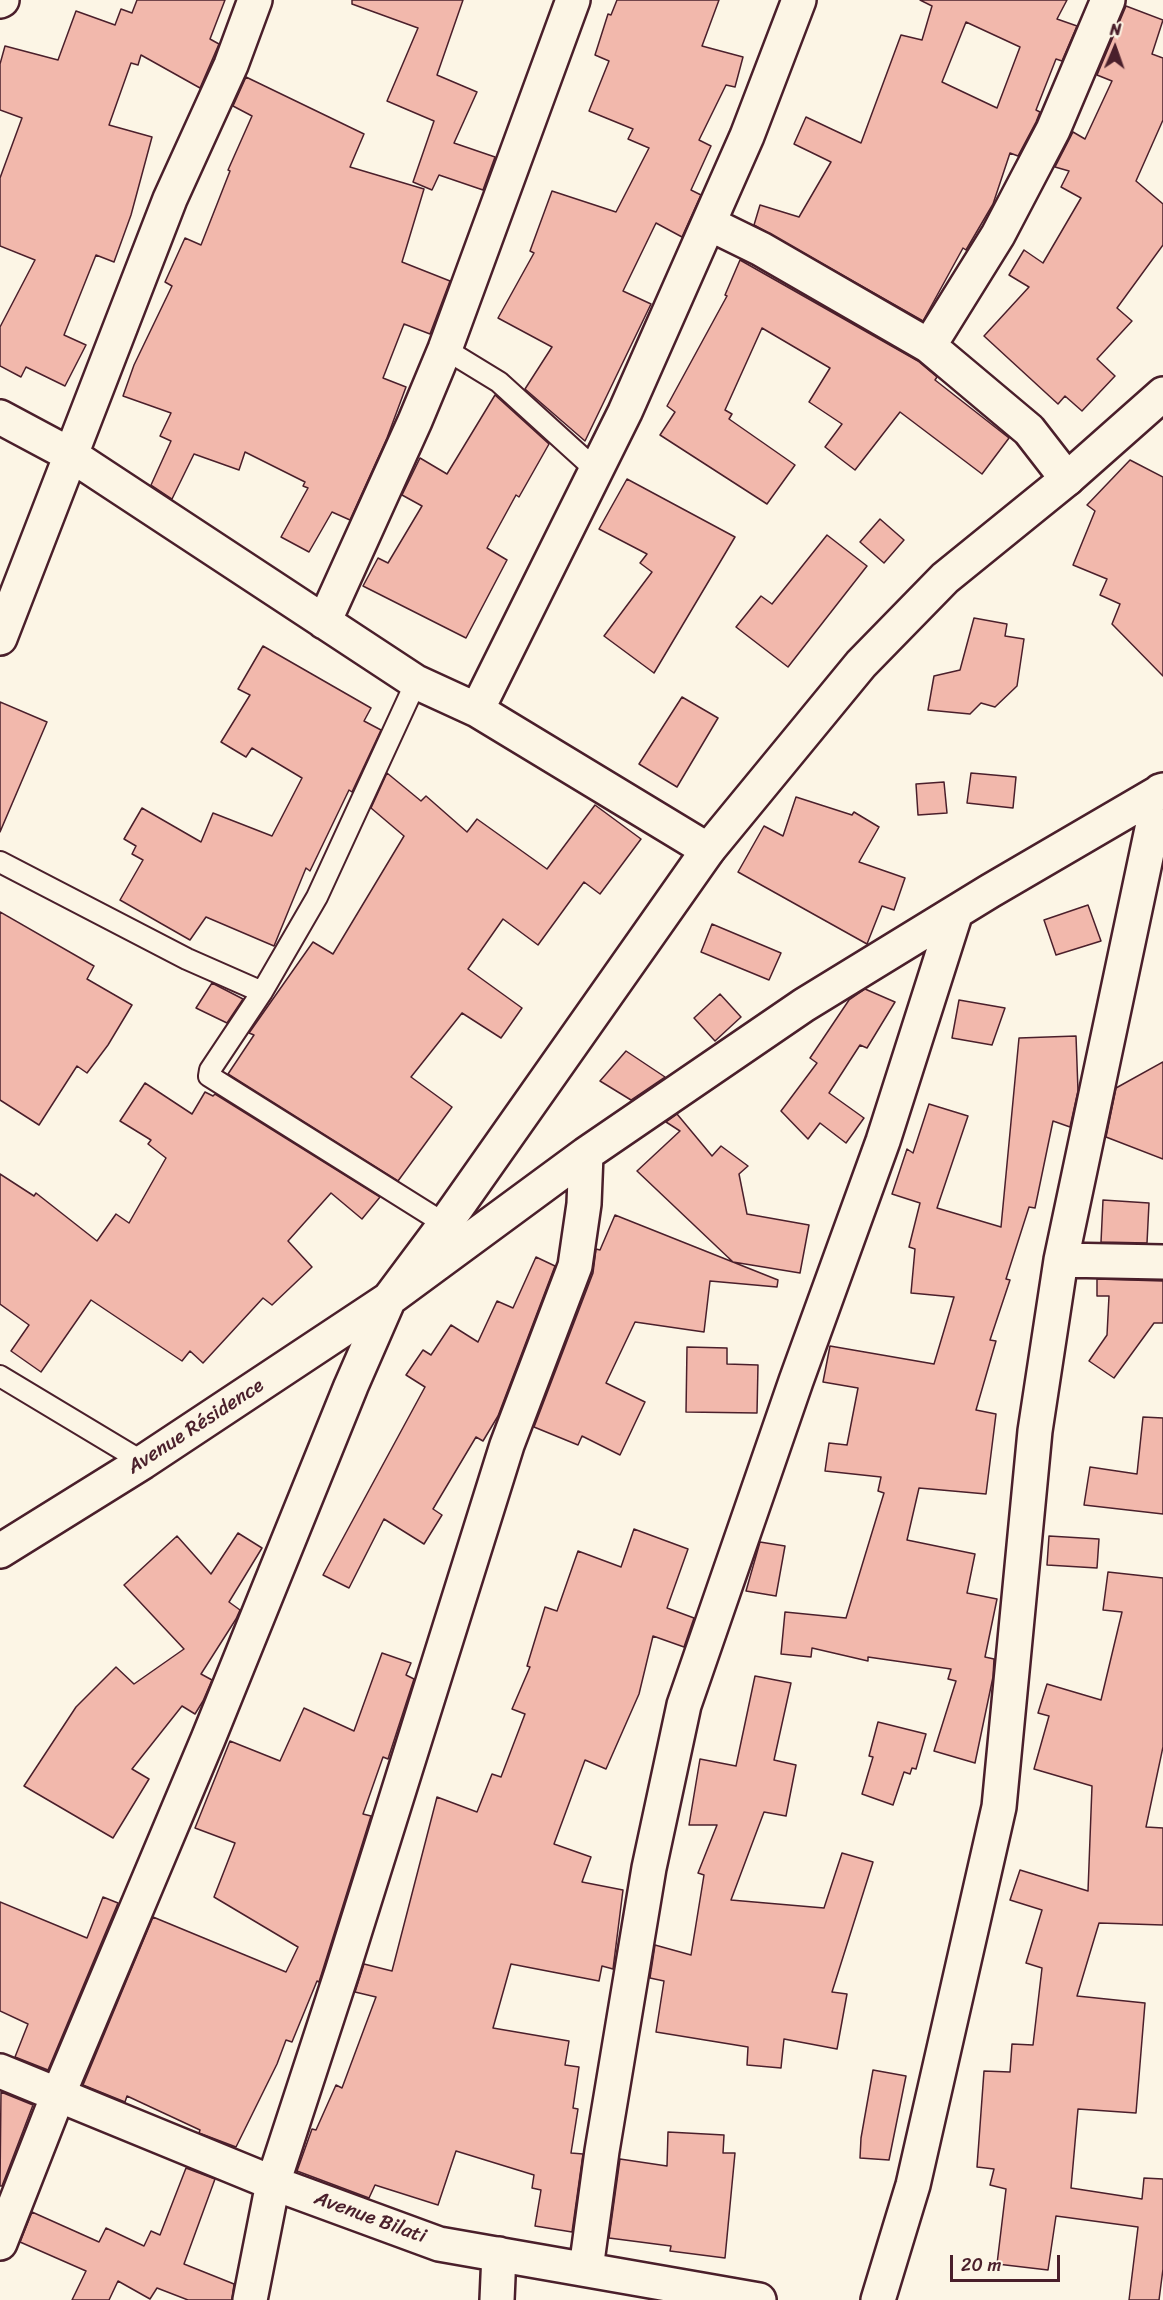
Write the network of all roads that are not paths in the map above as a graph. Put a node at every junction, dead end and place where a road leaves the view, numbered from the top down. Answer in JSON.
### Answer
{"nodes":[{"id":1,"x":255,"y":0,"type":"edge"},
{"id":2,"x":573,"y":0,"type":"edge"},
{"id":3,"x":799,"y":0,"type":"edge"},
{"id":4,"x":1108,"y":0,"type":"edge"},
{"id":5,"x":710,"y":224,"type":"junction"},
{"id":6,"x":929,"y":346,"type":"junction"},
{"id":7,"x":445,"y":349,"type":"junction"},
{"id":8,"x":1163,"y":394,"type":"edge"},
{"id":9,"x":0,"y":417,"type":"edge"},
{"id":10,"x":71,"y":455,"type":"junction"},
{"id":11,"x":597,"y":471,"type":"junction"},
{"id":12,"x":1067,"y":479,"type":"junction"},
{"id":13,"x":324,"y":622,"type":"junction"},
{"id":14,"x":0,"y":638,"type":"edge"},
{"id":15,"x":416,"y":682,"type":"junction"},
{"id":16,"x":477,"y":710,"type":"junction"},
{"id":17,"x":1162,"y":791,"type":"edge"},
{"id":18,"x":708,"y":850,"type":"junction"},
{"id":19,"x":0,"y":862,"type":"edge"},
{"id":20,"x":956,"y":912,"type":"junction"},
{"id":21,"x":262,"y":992,"type":"junction"},
{"id":22,"x":586,"y":1155,"type":"junction"},
{"id":23,"x":445,"y":1224,"type":"junction"},
{"id":24,"x":1061,"y":1260,"type":"junction"},
{"id":25,"x":1163,"y":1262,"type":"edge"},
{"id":26,"x":389,"y":1299,"type":"junction"},
{"id":27,"x":0,"y":1376,"type":"edge"},
{"id":28,"x":143,"y":1462,"type":"junction"},
{"id":29,"x":0,"y":1551,"type":"edge"},
{"id":30,"x":0,"y":2071,"type":"edge"},
{"id":31,"x":58,"y":2095,"type":"junction"},
{"id":32,"x":273,"y":2183,"type":"junction"},
{"id":33,"x":0,"y":2243,"type":"edge"},
{"id":34,"x":499,"y":2254,"type":"junction"},
{"id":35,"x":586,"y":2269,"type":"junction"},
{"id":36,"x":250,"y":2300,"type":"edge"},
{"id":37,"x":496,"y":2300,"type":"edge"},
{"id":38,"x":759,"y":2300,"type":"edge"},
{"id":39,"x":878,"y":2300,"type":"edge"}],
"edges":[{"from":1,"to":10,"type":"street"},
{"from":2,"to":7,"type":"street"},
{"from":3,"to":5,"type":"street"},
{"from":4,"to":6,"type":"street"},
{"from":5,"to":6,"type":"street"},
{"from":5,"to":11,"type":"street"},
{"from":6,"to":12,"type":"street"},
{"from":7,"to":11,"type":"lane"},
{"from":7,"to":13,"type":"street"},
{"from":8,"to":12,"type":"street"},
{"from":9,"to":10,"type":"street"},
{"from":10,"to":13,"type":"street"},
{"from":10,"to":14,"type":"street"},
{"from":11,"to":16,"type":"street"},
{"from":12,"to":18,"type":"street"},
{"from":13,"to":15,"type":"street"},
{"from":15,"to":16,"type":"street"},
{"from":15,"to":21,"type":"lane"},
{"from":16,"to":18,"type":"street"},
{"from":17,"to":20,"type":"street","name":"Avenue Résidence"},
{"from":17,"to":24,"type":"street"},
{"from":18,"to":23,"type":"street"},
{"from":19,"to":21,"type":"lane"},
{"from":20,"to":22,"type":"street","name":"Avenue Résidence"},
{"from":20,"to":35,"type":"street"},
{"from":21,"to":23,"type":"lane"},
{"from":22,"to":26,"type":"street","name":"Avenue Résidence"},
{"from":22,"to":32,"type":"street"},
{"from":23,"to":26,"type":"street"},
{"from":24,"to":25,"type":"street"},
{"from":24,"to":39,"type":"street"},
{"from":26,"to":28,"type":"street","name":"Avenue Résidence"},
{"from":26,"to":31,"type":"street"},
{"from":27,"to":28,"type":"lane"},
{"from":28,"to":29,"type":"street","name":"Avenue Résidence"},
{"from":30,"to":31,"type":"street","name":"Avenue Bilati"},
{"from":31,"to":32,"type":"street","name":"Avenue Bilati"},
{"from":31,"to":33,"type":"street"},
{"from":32,"to":34,"type":"street","name":"Avenue Bilati"},
{"from":32,"to":36,"type":"street"},
{"from":34,"to":35,"type":"street","name":"Avenue Bilati"},
{"from":34,"to":37,"type":"street"},
{"from":35,"to":38,"type":"street","name":"Avenue Bilati"}]}
